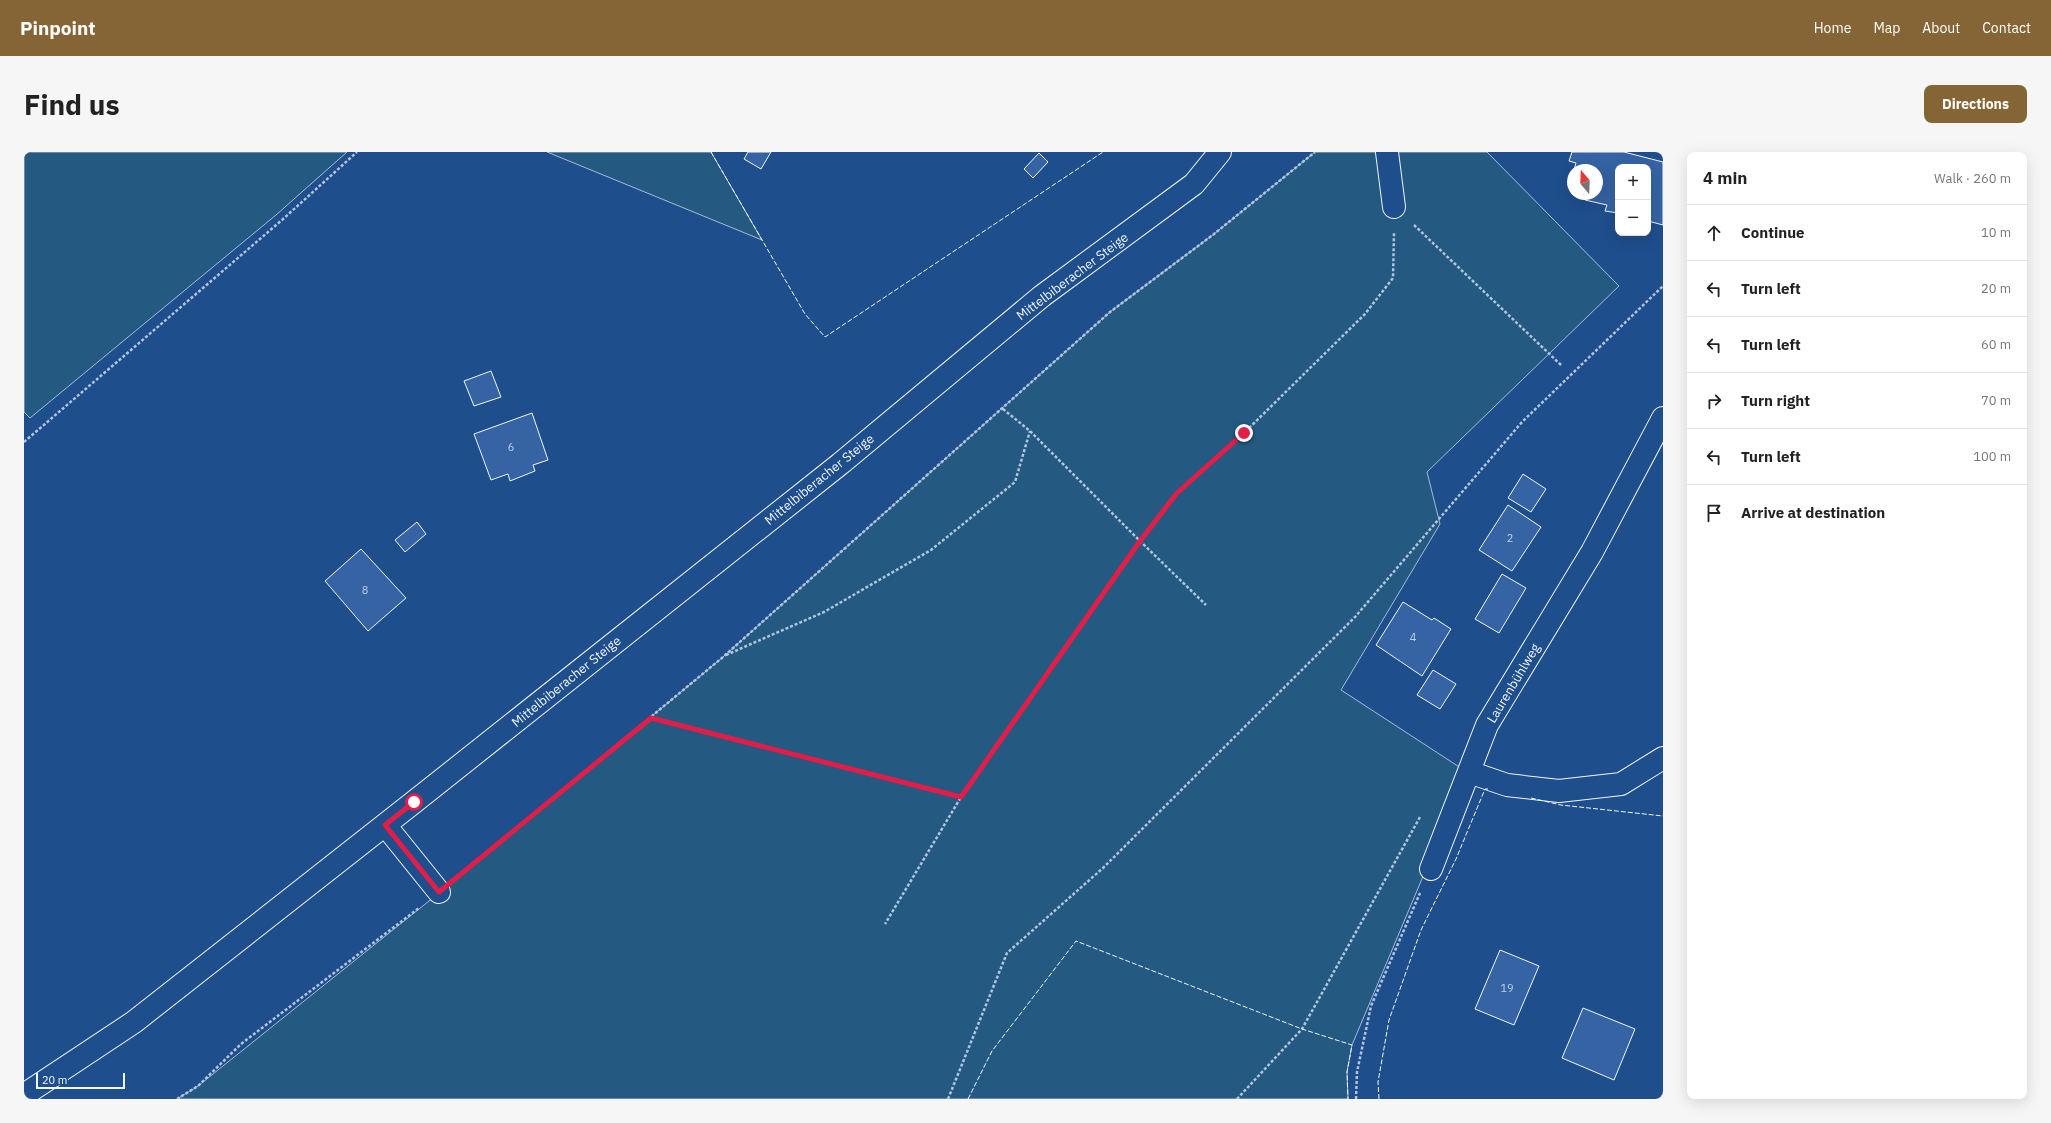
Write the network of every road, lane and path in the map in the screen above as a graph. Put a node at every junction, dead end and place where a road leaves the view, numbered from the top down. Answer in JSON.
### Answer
{"nodes":[{"id":1,"x":357,"y":152,"type":"edge"},
{"id":2,"x":1220,"y":152,"type":"edge"},
{"id":3,"x":1315,"y":152,"type":"edge"},
{"id":4,"x":1387,"y":152,"type":"edge"},
{"id":5,"x":1394,"y":207,"type":"junction"},
{"id":6,"x":1663,"y":286,"type":"edge"},
{"id":7,"x":1561,"y":364,"type":"dead end"},
{"id":8,"x":1003,"y":409,"type":"junction"},
{"id":9,"x":1663,"y":418,"type":"edge"},
{"id":10,"x":1030,"y":431,"type":"junction"},
{"id":11,"x":24,"y":442,"type":"edge"},
{"id":12,"x":1140,"y":541,"type":"junction"},
{"id":13,"x":1206,"y":605,"type":"dead end"},
{"id":14,"x":723,"y":657,"type":"junction"},
{"id":15,"x":651,"y":718,"type":"junction"},
{"id":16,"x":1663,"y":758,"type":"edge"},
{"id":17,"x":1469,"y":772,"type":"junction"},
{"id":18,"x":961,"y":797,"type":"junction"},
{"id":19,"x":1421,"y":816,"type":"dead end"},
{"id":20,"x":385,"y":825,"type":"junction"},
{"id":21,"x":1431,"y":869,"type":"joint"},
{"id":22,"x":439,"y":892,"type":"junction"},
{"id":23,"x":885,"y":924,"type":"dead end"},
{"id":24,"x":24,"y":1095,"type":"edge"},
{"id":25,"x":177,"y":1099,"type":"edge"},
{"id":26,"x":948,"y":1099,"type":"edge"},
{"id":27,"x":1237,"y":1099,"type":"edge"},
{"id":28,"x":1356,"y":1099,"type":"edge"}],
"edges":[{"from":1,"to":11,"type":"path"},
{"from":2,"to":20,"type":"street","name":"Mittelbiberacher Steige"},
{"from":3,"to":8,"type":"path"},
{"from":4,"to":5,"type":"street"},
{"from":5,"to":7,"type":"path"},
{"from":5,"to":12,"type":"path"},
{"from":6,"to":26,"type":"path"},
{"from":8,"to":10,"type":"path"},
{"from":8,"to":14,"type":"path"},
{"from":9,"to":17,"type":"street","name":"Laurenbühlweg"},
{"from":10,"to":12,"type":"path"},
{"from":10,"to":14,"type":"path"},
{"from":12,"to":13,"type":"path"},
{"from":12,"to":18,"type":"path"},
{"from":14,"to":15,"type":"path"},
{"from":15,"to":18,"type":"path"},
{"from":15,"to":22,"type":"path"},
{"from":16,"to":17,"type":"street"},
{"from":17,"to":21,"type":"street","name":"Laurenbühlweg"},
{"from":18,"to":23,"type":"path"},
{"from":19,"to":27,"type":"path"},
{"from":20,"to":22,"type":"street"},
{"from":20,"to":24,"type":"street","name":"Mittelbiberacher Steige"},
{"from":21,"to":28,"type":"path"},
{"from":22,"to":25,"type":"path"}]}
